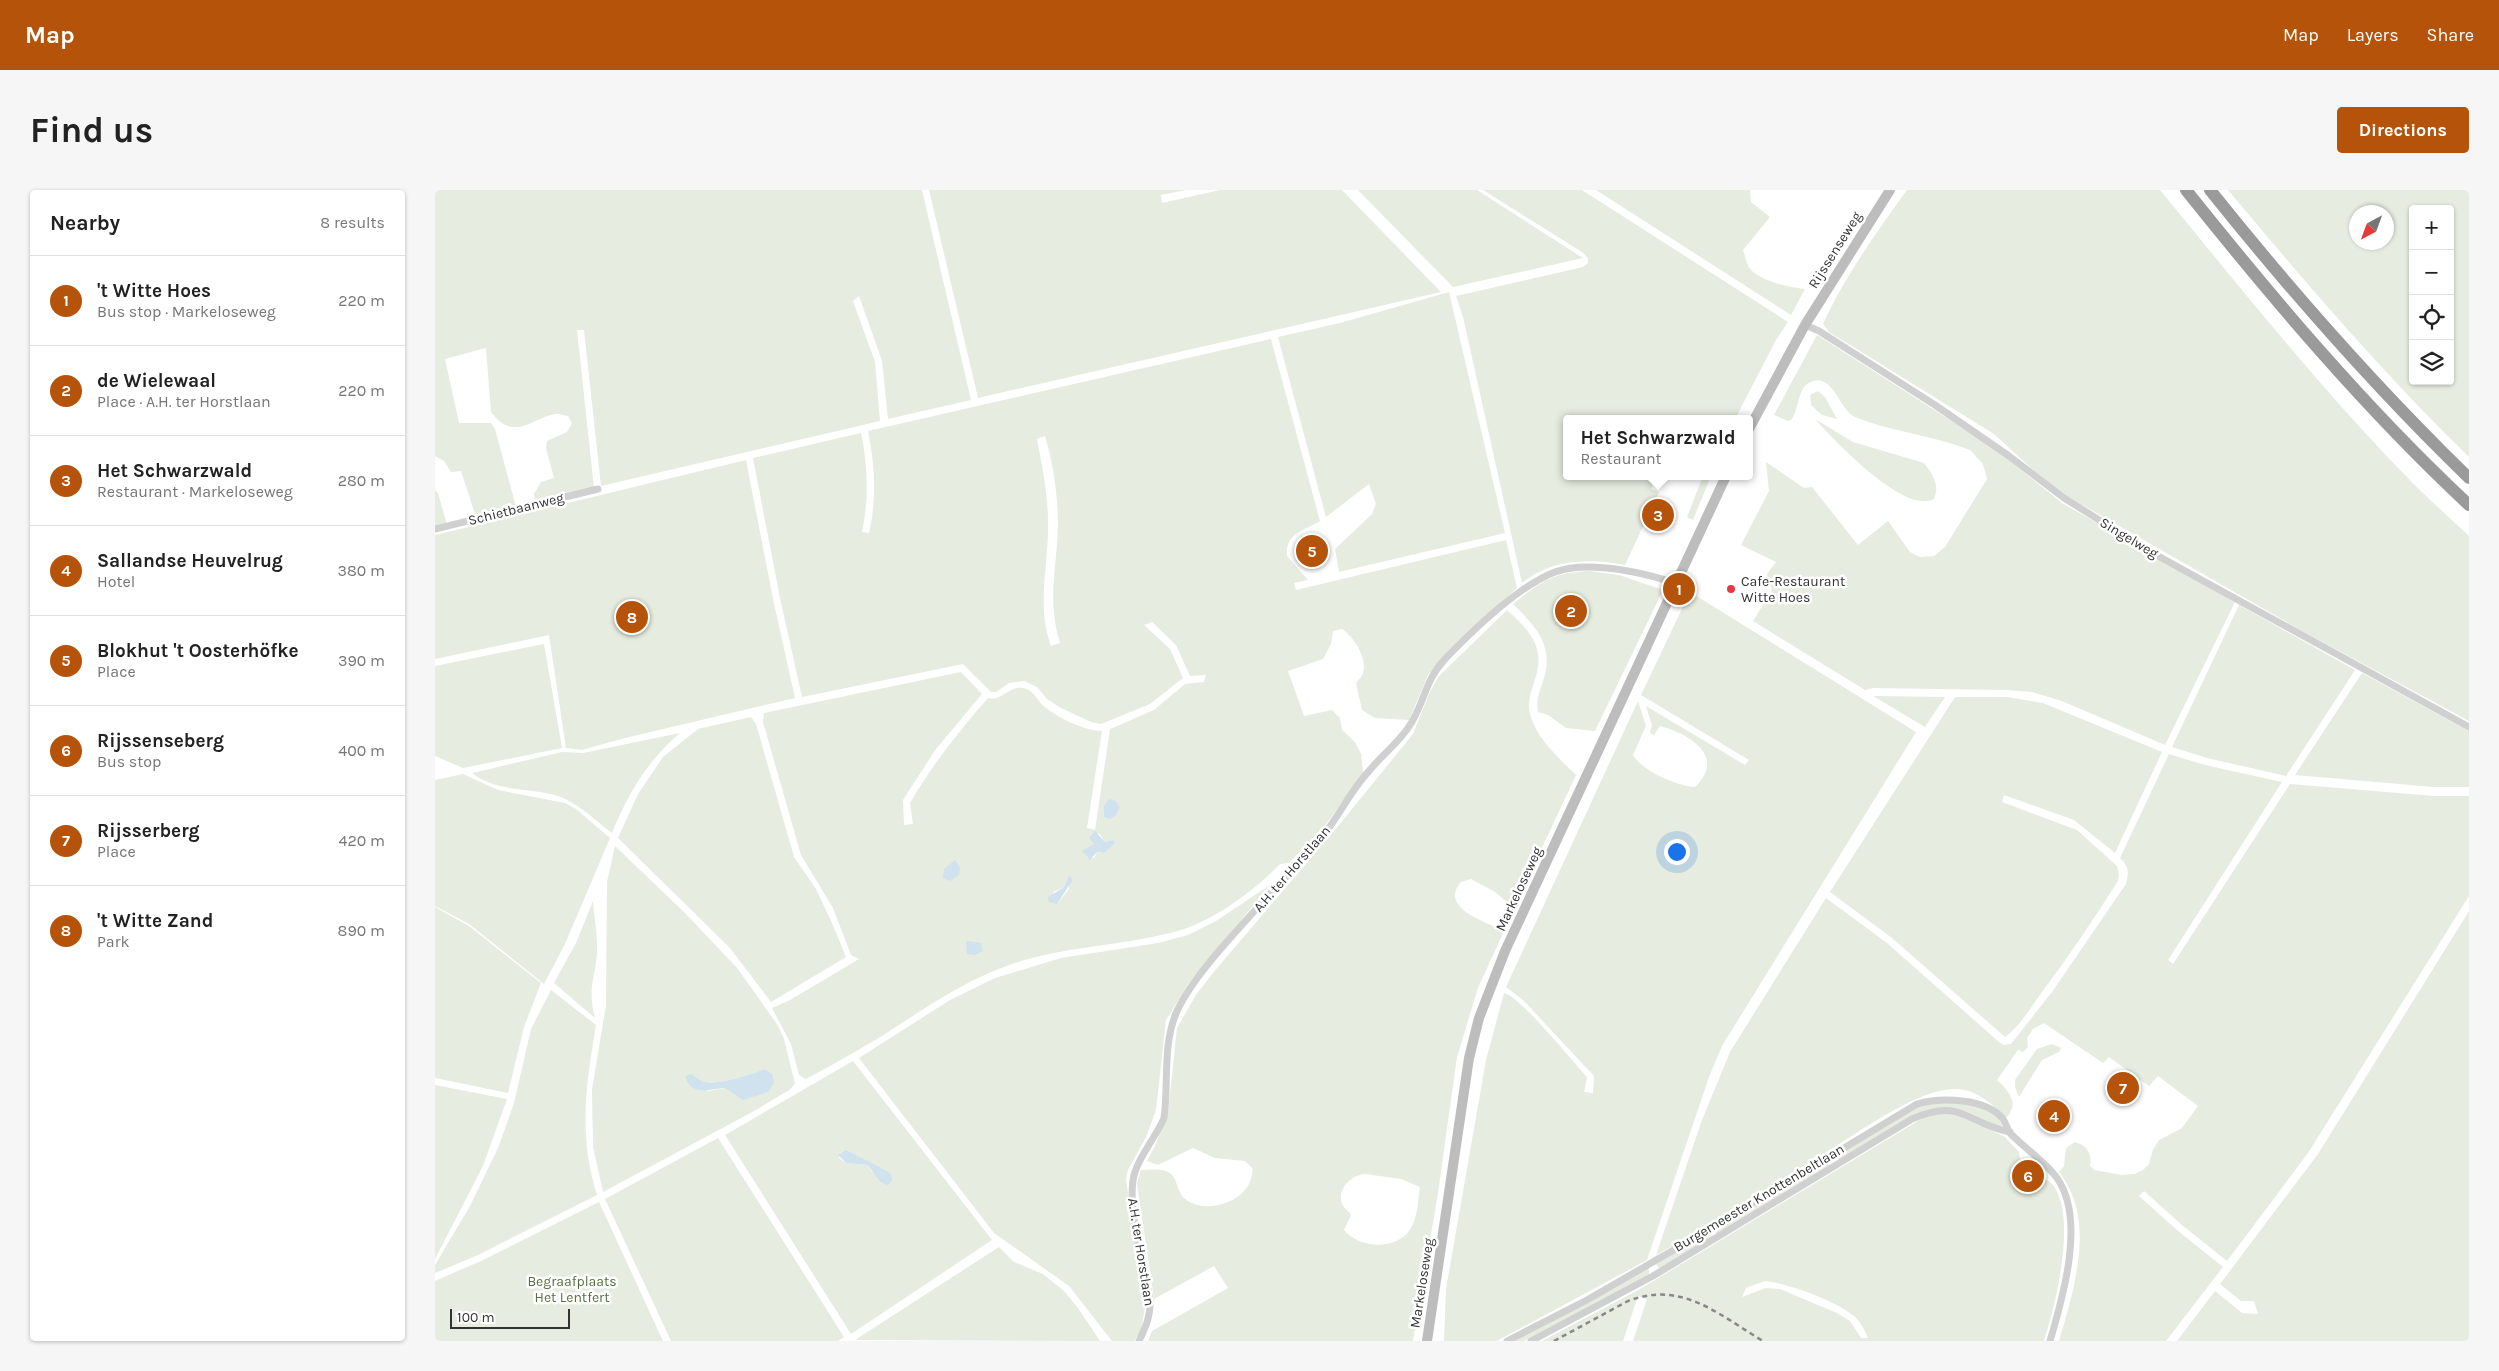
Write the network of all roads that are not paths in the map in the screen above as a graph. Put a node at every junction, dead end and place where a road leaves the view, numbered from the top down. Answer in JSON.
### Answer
{"nodes":[{"id":1,"x":1890,"y":190,"type":"edge"},
{"id":2,"x":2186,"y":190,"type":"edge"},
{"id":3,"x":2210,"y":190,"type":"edge"},
{"id":4,"x":1805,"y":325,"type":"junction"},
{"id":5,"x":1753,"y":421,"type":"edge"},
{"id":6,"x":2469,"y":478,"type":"edge"},
{"id":7,"x":1724,"y":480,"type":"edge"},
{"id":8,"x":597,"y":489,"type":"dead end"},
{"id":9,"x":2469,"y":505,"type":"edge"},
{"id":10,"x":435,"y":529,"type":"edge"},
{"id":11,"x":1681,"y":585,"type":"junction"},
{"id":12,"x":2469,"y":727,"type":"edge"},
{"id":13,"x":2010,"y":1132,"type":"junction"},
{"id":14,"x":1831,"y":1155,"type":"junction"},
{"id":15,"x":1837,"y":1165,"type":"junction"},
{"id":16,"x":1139,"y":1341,"type":"edge"},
{"id":17,"x":1427,"y":1341,"type":"edge"},
{"id":18,"x":1507,"y":1341,"type":"edge"},
{"id":19,"x":1531,"y":1341,"type":"edge"},
{"id":20,"x":2050,"y":1341,"type":"edge"}],
"edges":[{"from":1,"to":4,"type":"main road","name":"Rijssenseweg"},
{"from":2,"to":9,"type":"highway"},
{"from":3,"to":6,"type":"highway"},
{"from":4,"to":5,"type":"main road"},
{"from":4,"to":12,"type":"street","name":"Singelweg"},
{"from":7,"to":11,"type":"main road","name":"Markeloseweg"},
{"from":8,"to":10,"type":"street","name":"Schietbaanweg"},
{"from":11,"to":16,"type":"street","name":"A.H. ter Horstlaan"},
{"from":11,"to":17,"type":"main road","name":"Markeloseweg"},
{"from":13,"to":14,"type":"street","name":"Burgemeester Knottenbeltlaan"},
{"from":13,"to":15,"type":"street","name":"Burgemeester Knottenbeltlaan"},
{"from":13,"to":20,"type":"street","name":"Burgemeester Knottenbeltlaan"},
{"from":14,"to":15,"type":"street"},
{"from":14,"to":18,"type":"street","name":"Burgemeester Knottenbeltlaan"},
{"from":15,"to":19,"type":"street","name":"Burgemeester Knottenbeltlaan"}]}
